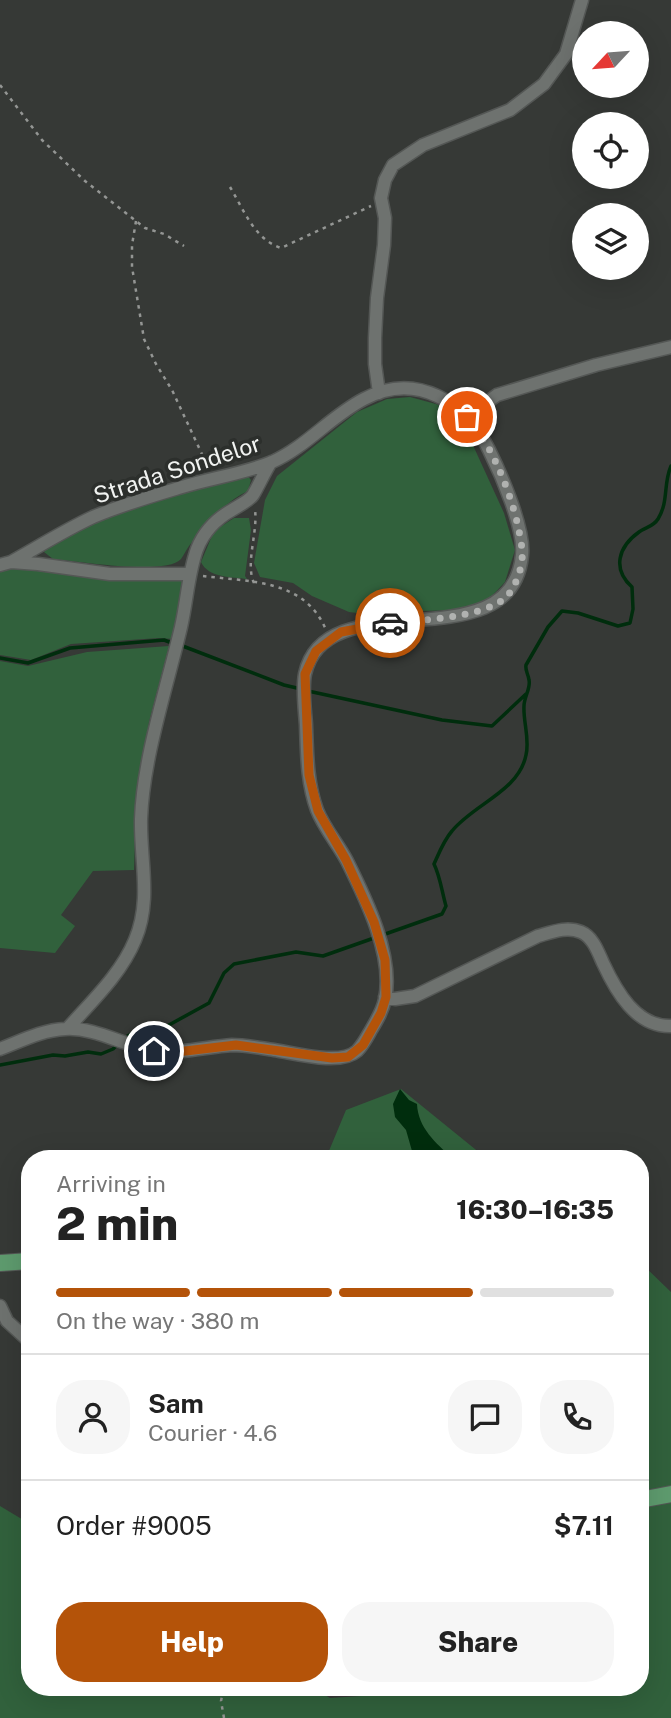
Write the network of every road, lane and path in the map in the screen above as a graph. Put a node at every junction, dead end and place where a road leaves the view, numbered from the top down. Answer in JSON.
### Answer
{"nodes":[{"id":1,"x":582,"y":0,"type":"edge"},
{"id":2,"x":0,"y":85,"type":"edge"},
{"id":3,"x":230,"y":187,"type":"dead end"},
{"id":4,"x":382,"y":205,"type":"junction"},
{"id":5,"x":136,"y":221,"type":"junction"},
{"id":6,"x":184,"y":246,"type":"dead end"},
{"id":7,"x":671,"y":347,"type":"edge"},
{"id":8,"x":379,"y":393,"type":"junction"},
{"id":9,"x":467,"y":417,"type":"junction"},
{"id":10,"x":271,"y":462,"type":"junction"},
{"id":11,"x":214,"y":479,"type":"junction"},
{"id":12,"x":253,"y":496,"type":"junction"},
{"id":13,"x":5,"y":564,"type":"edge"},
{"id":14,"x":190,"y":574,"type":"junction"},
{"id":15,"x":254,"y":583,"type":"junction"},
{"id":16,"x":330,"y":640,"type":"junction"},
{"id":17,"x":386,"y":997,"type":"junction"},
{"id":18,"x":671,"y":1026,"type":"edge"},
{"id":19,"x":68,"y":1028,"type":"junction"},
{"id":20,"x":0,"y":1049,"type":"edge"},
{"id":21,"x":21,"y":1262,"type":"edge"},
{"id":22,"x":0,"y":1263,"type":"edge"},
{"id":23,"x":0,"y":1306,"type":"edge"},
{"id":24,"x":21,"y":1334,"type":"edge"},
{"id":25,"x":671,"y":1494,"type":"edge"},
{"id":26,"x":649,"y":1498,"type":"edge"},
{"id":27,"x":223,"y":1696,"type":"edge"},
{"id":28,"x":223,"y":1718,"type":"edge"}],
"edges":[{"from":1,"to":4,"type":"street"},
{"from":2,"to":5,"type":"path"},
{"from":3,"to":4,"type":"path"},
{"from":4,"to":8,"type":"street"},
{"from":5,"to":6,"type":"path"},
{"from":5,"to":11,"type":"path"},
{"from":7,"to":9,"type":"street"},
{"from":8,"to":9,"type":"street","name":"Strada Sondelor"},
{"from":8,"to":10,"type":"street","name":"Strada Sondelor"},
{"from":9,"to":16,"type":"street","name":"Strada Sondelor"},
{"from":10,"to":11,"type":"street","name":"Strada Sondelor"},
{"from":10,"to":12,"type":"street"},
{"from":11,"to":13,"type":"street","name":"Strada Sondelor"},
{"from":12,"to":14,"type":"street"},
{"from":12,"to":15,"type":"path"},
{"from":13,"to":14,"type":"street"},
{"from":14,"to":15,"type":"path"},
{"from":14,"to":19,"type":"street"},
{"from":15,"to":16,"type":"path"},
{"from":16,"to":17,"type":"street"},
{"from":17,"to":18,"type":"street"},
{"from":17,"to":19,"type":"street"},
{"from":19,"to":20,"type":"street"},
{"from":21,"to":22,"type":"main road"},
{"from":23,"to":24,"type":"street"},
{"from":25,"to":26,"type":"main road"},
{"from":27,"to":28,"type":"path"}]}
